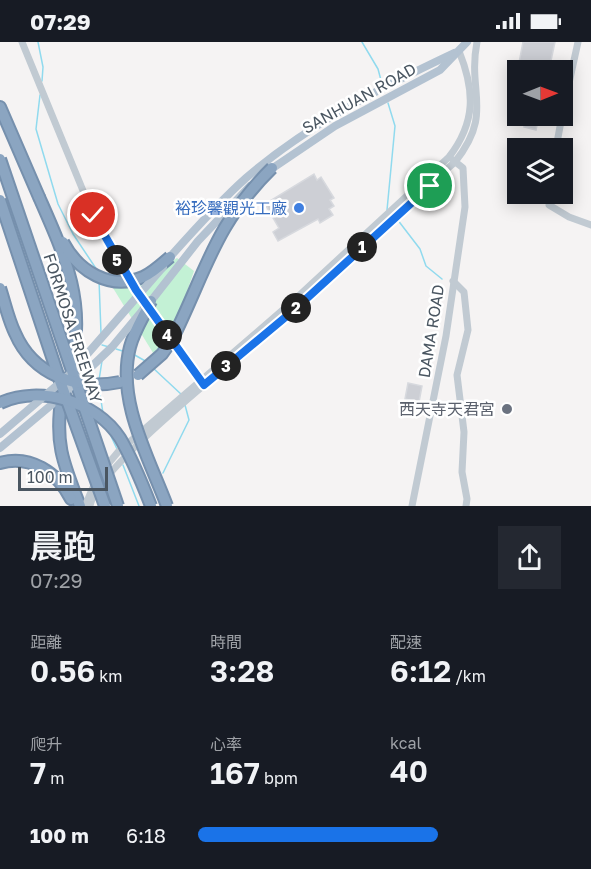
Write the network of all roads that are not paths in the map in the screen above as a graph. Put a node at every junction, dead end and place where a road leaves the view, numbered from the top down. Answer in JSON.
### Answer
{"nodes":[{"id":1,"x":22,"y":42,"type":"edge"},
{"id":2,"x":467,"y":42,"type":"edge"},
{"id":3,"x":477,"y":42,"type":"edge"},
{"id":4,"x":578,"y":42,"type":"edge"},
{"id":5,"x":459,"y":51,"type":"junction"},
{"id":6,"x":443,"y":62,"type":"junction"},
{"id":7,"x":573,"y":65,"type":"edge"},
{"id":8,"x":475,"y":71,"type":"junction"},
{"id":9,"x":0,"y":107,"type":"edge"},
{"id":10,"x":0,"y":159,"type":"edge"},
{"id":11,"x":452,"y":159,"type":"junction"},
{"id":12,"x":272,"y":168,"type":"junction"},
{"id":13,"x":39,"y":197,"type":"junction"},
{"id":14,"x":0,"y":200,"type":"edge"},
{"id":15,"x":549,"y":204,"type":"edge"},
{"id":16,"x":591,"y":225,"type":"edge"},
{"id":17,"x":170,"y":257,"type":"junction"},
{"id":18,"x":453,"y":281,"type":"junction"},
{"id":19,"x":0,"y":288,"type":"edge"},
{"id":20,"x":151,"y":301,"type":"junction"},
{"id":21,"x":69,"y":375,"type":"junction"},
{"id":22,"x":202,"y":382,"type":"junction"},
{"id":23,"x":62,"y":395,"type":"junction"},
{"id":24,"x":0,"y":403,"type":"edge"},
{"id":25,"x":179,"y":403,"type":"junction"},
{"id":26,"x":0,"y":435,"type":"edge"},
{"id":27,"x":0,"y":448,"type":"edge"},
{"id":28,"x":0,"y":463,"type":"edge"},
{"id":29,"x":78,"y":506,"type":"edge"},
{"id":30,"x":85,"y":506,"type":"edge"},
{"id":31,"x":90,"y":506,"type":"edge"},
{"id":32,"x":105,"y":506,"type":"edge"},
{"id":33,"x":118,"y":506,"type":"edge"},
{"id":34,"x":151,"y":506,"type":"edge"},
{"id":35,"x":167,"y":506,"type":"edge"},
{"id":36,"x":412,"y":506,"type":"edge"},
{"id":37,"x":466,"y":506,"type":"edge"}],
"edges":[{"from":1,"to":22,"type":"street"},
{"from":2,"to":5,"type":"main road"},
{"from":3,"to":8,"type":"street"},
{"from":4,"to":7,"type":"street"},
{"from":5,"to":6,"type":"main road","name":"SANHUAN ROAD"},
{"from":5,"to":8,"type":"street"},
{"from":5,"to":11,"type":"street"},
{"from":6,"to":12,"type":"main road","name":"SANHUAN ROAD"},
{"from":6,"to":17,"type":"main road","name":"SANHUAN ROAD"},
{"from":8,"to":11,"type":"street"},
{"from":9,"to":13,"type":"highway"},
{"from":10,"to":33,"type":"highway","name":"FORMOSA FREEWAY","bridge":true},
{"from":11,"to":18,"type":"street","name":"DAMA ROAD"},
{"from":11,"to":22,"type":"street"},
{"from":12,"to":19,"type":"highway","bridge":true},
{"from":12,"to":20,"type":"main road","name":"SANHUAN ROAD","bridge":true},
{"from":13,"to":17,"type":"highway","bridge":true},
{"from":13,"to":21,"type":"highway","bridge":true},
{"from":14,"to":32,"type":"highway","name":"FORMOSA FREEWAY","bridge":true},
{"from":15,"to":16,"type":"street"},
{"from":17,"to":21,"type":"main road","name":"SANHUAN ROAD","bridge":true},
{"from":18,"to":36,"type":"street","name":"DAMA ROAD"},
{"from":18,"to":37,"type":"street"},
{"from":20,"to":23,"type":"main road","name":"SANHUAN ROAD","bridge":true},
{"from":20,"to":35,"type":"highway","bridge":true},
{"from":21,"to":23,"type":"main road","bridge":true},
{"from":21,"to":26,"type":"main road","name":"SANHUAN ROAD","bridge":true},
{"from":22,"to":25,"type":"street"},
{"from":23,"to":27,"type":"main road","name":"SANHUAN ROAD"},
{"from":23,"to":29,"type":"highway"},
{"from":24,"to":34,"type":"highway","bridge":true},
{"from":25,"to":30,"type":"street"},
{"from":25,"to":31,"type":"street"},
{"from":28,"to":29,"type":"highway"}]}
